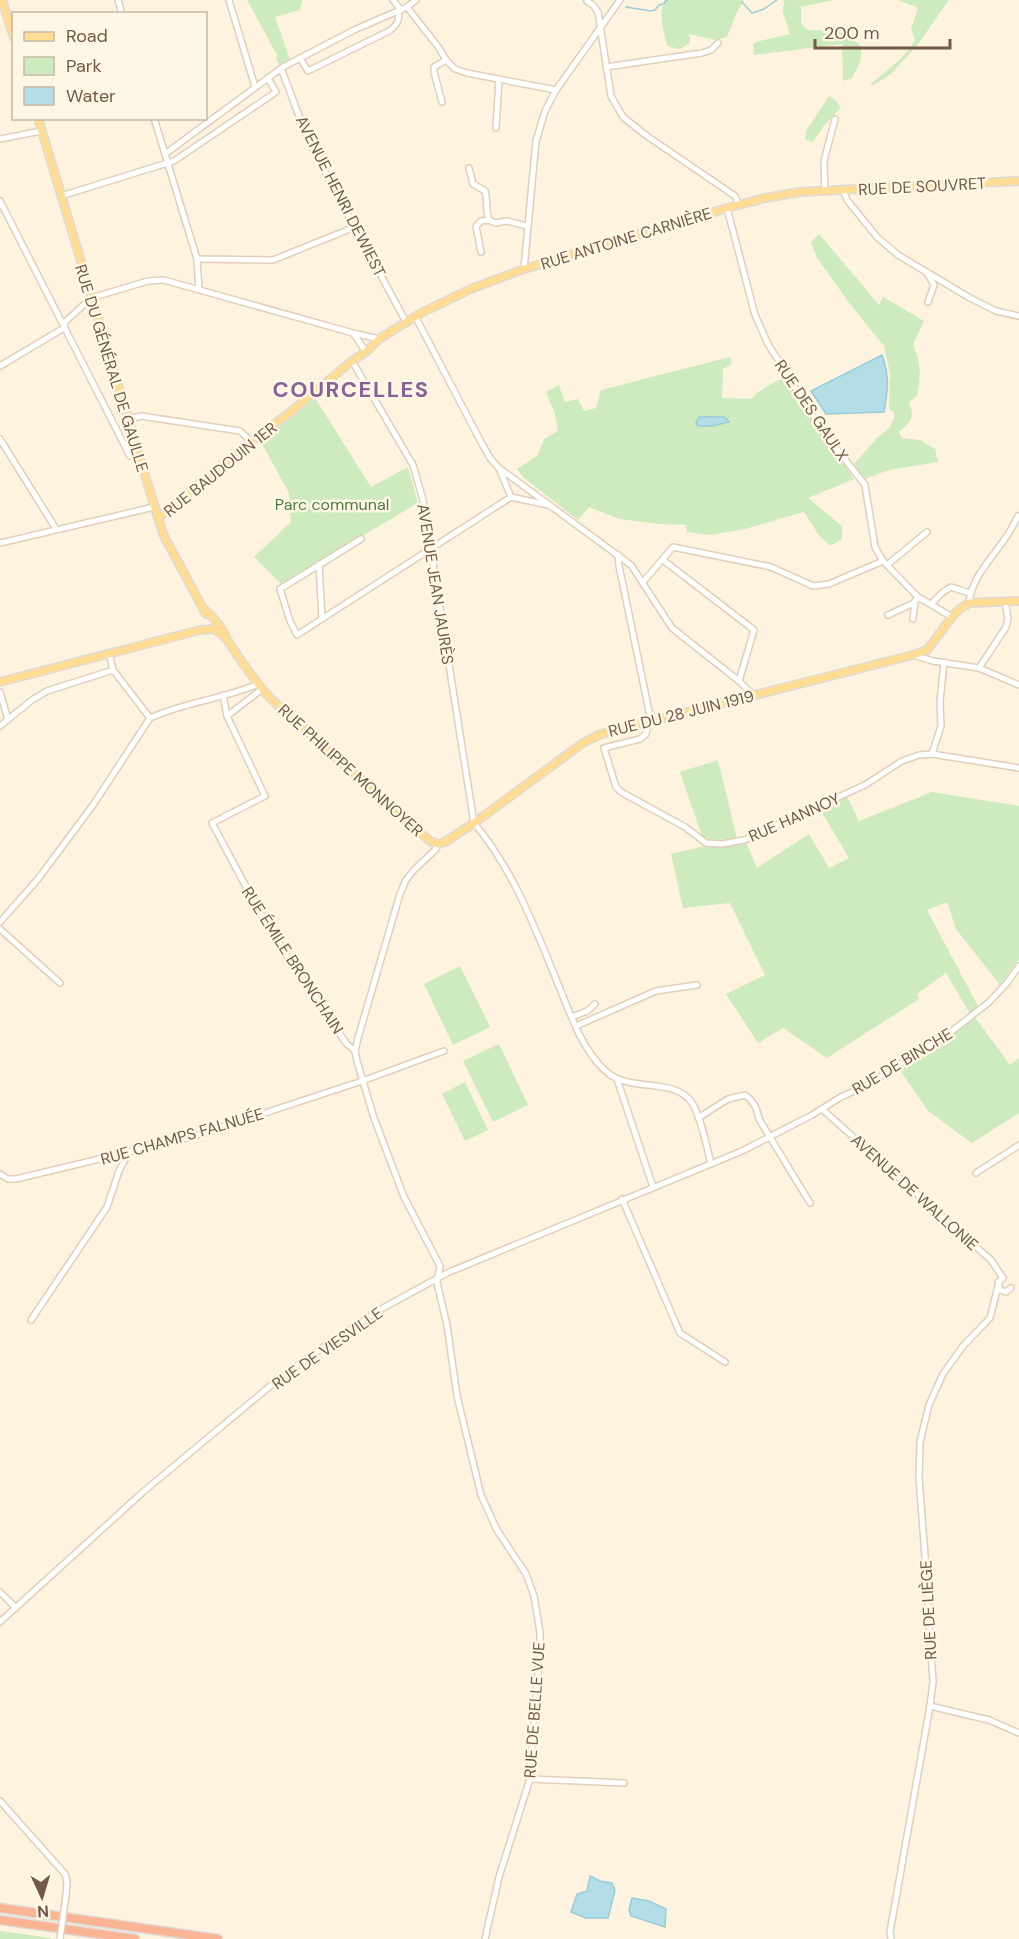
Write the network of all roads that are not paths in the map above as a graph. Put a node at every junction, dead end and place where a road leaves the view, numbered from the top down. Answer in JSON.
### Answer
{"nodes":[{"id":1,"x":2,"y":0,"type":"edge"},
{"id":2,"x":229,"y":0,"type":"edge"},
{"id":3,"x":393,"y":0,"type":"edge"},
{"id":4,"x":416,"y":0,"type":"edge"},
{"id":5,"x":587,"y":0,"type":"edge"},
{"id":6,"x":620,"y":0,"type":"edge"},
{"id":7,"x":402,"y":9,"type":"junction"},
{"id":8,"x":600,"y":28,"type":"junction"},
{"id":9,"x":12,"y":32,"type":"edge"},
{"id":10,"x":718,"y":43,"type":"dead end"},
{"id":11,"x":300,"y":58,"type":"junction"},
{"id":12,"x":446,"y":60,"type":"junction"},
{"id":13,"x":606,"y":67,"type":"junction"},
{"id":14,"x":281,"y":68,"type":"junction"},
{"id":15,"x":268,"y":78,"type":"junction"},
{"id":16,"x":499,"y":79,"type":"junction"},
{"id":17,"x":255,"y":87,"type":"junction"},
{"id":18,"x":555,"y":90,"type":"junction"},
{"id":19,"x":442,"y":102,"type":"dead end"},
{"id":20,"x":835,"y":119,"type":"dead end"},
{"id":21,"x":38,"y":120,"type":"edge"},
{"id":22,"x":155,"y":120,"type":"edge"},
{"id":23,"x":496,"y":128,"type":"dead end"},
{"id":24,"x":41,"y":131,"type":"junction"},
{"id":25,"x":0,"y":139,"type":"edge"},
{"id":26,"x":165,"y":154,"type":"junction"},
{"id":27,"x":167,"y":163,"type":"junction"},
{"id":28,"x":469,"y":168,"type":"dead end"},
{"id":29,"x":1019,"y":180,"type":"edge"},
{"id":30,"x":843,"y":190,"type":"junction"},
{"id":31,"x":825,"y":191,"type":"junction"},
{"id":32,"x":61,"y":196,"type":"junction"},
{"id":33,"x":0,"y":201,"type":"edge"},
{"id":34,"x":739,"y":205,"type":"junction"},
{"id":35,"x":727,"y":208,"type":"junction"},
{"id":36,"x":489,"y":220,"type":"junction"},
{"id":37,"x":527,"y":226,"type":"junction"},
{"id":38,"x":355,"y":227,"type":"junction"},
{"id":39,"x":482,"y":252,"type":"dead end"},
{"id":40,"x":197,"y":259,"type":"junction"},
{"id":41,"x":524,"y":268,"type":"junction"},
{"id":42,"x":926,"y":272,"type":"junction"},
{"id":43,"x":199,"y":290,"type":"junction"},
{"id":44,"x":91,"y":298,"type":"junction"},
{"id":45,"x":928,"y":302,"type":"dead end"},
{"id":46,"x":415,"y":316,"type":"junction"},
{"id":47,"x":1019,"y":316,"type":"edge"},
{"id":48,"x":406,"y":322,"type":"junction"},
{"id":49,"x":64,"y":327,"type":"junction"},
{"id":50,"x":352,"y":333,"type":"junction"},
{"id":51,"x":379,"y":339,"type":"junction"},
{"id":52,"x":366,"y":352,"type":"junction"},
{"id":53,"x":352,"y":361,"type":"junction"},
{"id":54,"x":0,"y":366,"type":"edge"},
{"id":55,"x":128,"y":419,"type":"junction"},
{"id":56,"x":0,"y":439,"type":"edge"},
{"id":57,"x":250,"y":441,"type":"junction"},
{"id":58,"x":139,"y":457,"type":"junction"},
{"id":59,"x":499,"y":468,"type":"junction"},
{"id":60,"x":511,"y":497,"type":"junction"},
{"id":61,"x":552,"y":506,"type":"junction"},
{"id":62,"x":154,"y":507,"type":"junction"},
{"id":63,"x":1018,"y":516,"type":"edge"},
{"id":64,"x":158,"y":518,"type":"junction"},
{"id":65,"x":56,"y":529,"type":"junction"},
{"id":66,"x":927,"y":532,"type":"dead end"},
{"id":67,"x":361,"y":540,"type":"dead end"},
{"id":68,"x":0,"y":543,"type":"edge"},
{"id":69,"x":430,"y":550,"type":"junction"},
{"id":70,"x":618,"y":555,"type":"junction"},
{"id":71,"x":663,"y":560,"type":"junction"},
{"id":72,"x":885,"y":563,"type":"junction"},
{"id":73,"x":319,"y":564,"type":"junction"},
{"id":74,"x":643,"y":582,"type":"junction"},
{"id":75,"x":970,"y":593,"type":"junction"},
{"id":76,"x":917,"y":599,"type":"junction"},
{"id":77,"x":1005,"y":602,"type":"junction"},
{"id":78,"x":1019,"y":602,"type":"edge"},
{"id":79,"x":969,"y":603,"type":"junction"},
{"id":80,"x":931,"y":604,"type":"junction"},
{"id":81,"x":888,"y":615,"type":"dead end"},
{"id":82,"x":952,"y":617,"type":"junction"},
{"id":83,"x":914,"y":618,"type":"dead end"},
{"id":84,"x":322,"y":619,"type":"junction"},
{"id":85,"x":212,"y":625,"type":"junction"},
{"id":86,"x":109,"y":652,"type":"junction"},
{"id":87,"x":913,"y":655,"type":"junction"},
{"id":88,"x":944,"y":662,"type":"junction"},
{"id":89,"x":978,"y":668,"type":"junction"},
{"id":90,"x":113,"y":670,"type":"junction"},
{"id":91,"x":739,"y":681,"type":"junction"},
{"id":92,"x":0,"y":682,"type":"edge"},
{"id":93,"x":1019,"y":686,"type":"edge"},
{"id":94,"x":260,"y":687,"type":"junction"},
{"id":95,"x":0,"y":692,"type":"edge"},
{"id":96,"x":223,"y":695,"type":"junction"},
{"id":97,"x":753,"y":695,"type":"junction"},
{"id":98,"x":227,"y":716,"type":"junction"},
{"id":99,"x":150,"y":718,"type":"junction"},
{"id":100,"x":8,"y":720,"type":"junction"},
{"id":101,"x":650,"y":721,"type":"junction"},
{"id":102,"x":0,"y":726,"type":"edge"},
{"id":103,"x":932,"y":754,"type":"junction"},
{"id":104,"x":1019,"y":768,"type":"edge"},
{"id":105,"x":474,"y":823,"type":"junction"},
{"id":106,"x":438,"y":844,"type":"junction"},
{"id":107,"x":0,"y":922,"type":"edge"},
{"id":108,"x":0,"y":929,"type":"edge"},
{"id":109,"x":1019,"y":966,"type":"edge"},
{"id":110,"x":60,"y":983,"type":"dead end"},
{"id":111,"x":697,"y":985,"type":"dead end"},
{"id":112,"x":595,"y":1004,"type":"dead end"},
{"id":113,"x":572,"y":1017,"type":"junction"},
{"id":114,"x":576,"y":1026,"type":"junction"},
{"id":115,"x":355,"y":1051,"type":"junction"},
{"id":116,"x":444,"y":1051,"type":"dead end"},
{"id":117,"x":617,"y":1079,"type":"junction"},
{"id":118,"x":362,"y":1080,"type":"junction"},
{"id":119,"x":822,"y":1109,"type":"junction"},
{"id":120,"x":698,"y":1118,"type":"junction"},
{"id":121,"x":770,"y":1137,"type":"junction"},
{"id":122,"x":1019,"y":1145,"type":"edge"},
{"id":123,"x":129,"y":1152,"type":"junction"},
{"id":124,"x":711,"y":1164,"type":"junction"},
{"id":125,"x":976,"y":1173,"type":"dead end"},
{"id":126,"x":0,"y":1174,"type":"edge"},
{"id":127,"x":653,"y":1187,"type":"junction"},
{"id":128,"x":622,"y":1199,"type":"junction"},
{"id":129,"x":810,"y":1203,"type":"dead end"},
{"id":130,"x":439,"y":1277,"type":"junction"},
{"id":131,"x":1008,"y":1282,"type":"junction"},
{"id":132,"x":998,"y":1286,"type":"junction"},
{"id":133,"x":1019,"y":1288,"type":"edge"},
{"id":134,"x":1004,"y":1292,"type":"junction"},
{"id":135,"x":995,"y":1299,"type":"junction"},
{"id":136,"x":31,"y":1320,"type":"dead end"},
{"id":137,"x":725,"y":1362,"type":"dead end"},
{"id":138,"x":0,"y":1592,"type":"edge"},
{"id":139,"x":16,"y":1608,"type":"junction"},
{"id":140,"x":0,"y":1622,"type":"edge"},
{"id":141,"x":930,"y":1706,"type":"junction"},
{"id":142,"x":1019,"y":1733,"type":"edge"},
{"id":143,"x":530,"y":1779,"type":"junction"},
{"id":144,"x":624,"y":1783,"type":"dead end"},
{"id":145,"x":0,"y":1801,"type":"edge"},
{"id":146,"x":0,"y":1908,"type":"edge"},
{"id":147,"x":0,"y":1920,"type":"edge"},
{"id":148,"x":60,"y":1939,"type":"edge"},
{"id":149,"x":135,"y":1939,"type":"edge"},
{"id":150,"x":218,"y":1939,"type":"edge"},
{"id":151,"x":485,"y":1939,"type":"edge"},
{"id":152,"x":891,"y":1939,"type":"edge"}],
"edges":[{"from":1,"to":9,"type":"main road"},
{"from":2,"to":17,"type":"street"},
{"from":3,"to":7,"type":"street"},
{"from":4,"to":7,"type":"street"},
{"from":5,"to":8,"type":"street"},
{"from":6,"to":8,"type":"street"},
{"from":7,"to":11,"type":"street"},
{"from":7,"to":11,"type":"street"},
{"from":7,"to":12,"type":"street"},
{"from":8,"to":13,"type":"street"},
{"from":8,"to":18,"type":"street"},
{"from":10,"to":13,"type":"street"},
{"from":11,"to":14,"type":"street"},
{"from":12,"to":16,"type":"street"},
{"from":12,"to":19,"type":"street"},
{"from":13,"to":34,"type":"street"},
{"from":14,"to":15,"type":"street"},
{"from":14,"to":38,"type":"street","name":"AVENUE HENRI DEWIEST"},
{"from":15,"to":17,"type":"street"},
{"from":15,"to":27,"type":"street"},
{"from":16,"to":18,"type":"street"},
{"from":16,"to":23,"type":"street"},
{"from":17,"to":26,"type":"street"},
{"from":18,"to":37,"type":"street"},
{"from":20,"to":31,"type":"street"},
{"from":21,"to":24,"type":"main road","name":"RUE DU GÉNÉRAL DE GAULLE"},
{"from":22,"to":26,"type":"street"},
{"from":24,"to":25,"type":"street"},
{"from":24,"to":32,"type":"main road","name":"RUE DU GÉNÉRAL DE GAULLE"},
{"from":26,"to":27,"type":"street"},
{"from":27,"to":32,"type":"street"},
{"from":27,"to":40,"type":"street"},
{"from":28,"to":36,"type":"street"},
{"from":29,"to":30,"type":"main road","name":"RUE DE SOUVRET"},
{"from":30,"to":31,"type":"main road","name":"RUE DE SOUVRET"},
{"from":30,"to":42,"type":"street"},
{"from":31,"to":34,"type":"main road","name":"RUE DE SOUVRET"},
{"from":32,"to":44,"type":"main road","name":"RUE DU GÉNÉRAL DE GAULLE"},
{"from":33,"to":49,"type":"street"},
{"from":34,"to":35,"type":"main road","name":"RUE DE SOUVRET"},
{"from":35,"to":41,"type":"main road","name":"RUE ANTOINE CARNIÈRE"},
{"from":35,"to":72,"type":"street","name":"RUE DES GAULX"},
{"from":36,"to":37,"type":"street"},
{"from":36,"to":39,"type":"street"},
{"from":37,"to":41,"type":"street"},
{"from":38,"to":40,"type":"street"},
{"from":38,"to":48,"type":"street","name":"AVENUE HENRI DEWIEST"},
{"from":40,"to":43,"type":"street"},
{"from":41,"to":46,"type":"main road","name":"RUE BAUDOUIN 1ER"},
{"from":42,"to":45,"type":"street"},
{"from":42,"to":47,"type":"street"},
{"from":43,"to":44,"type":"street"},
{"from":43,"to":50,"type":"street"},
{"from":44,"to":49,"type":"street"},
{"from":44,"to":55,"type":"main road","name":"RUE DU GÉNÉRAL DE GAULLE"},
{"from":46,"to":48,"type":"main road","name":"RUE BAUDOUIN 1ER"},
{"from":46,"to":59,"type":"street"},
{"from":48,"to":51,"type":"main road","name":"RUE BAUDOUIN 1ER"},
{"from":49,"to":54,"type":"street"},
{"from":49,"to":58,"type":"street"},
{"from":50,"to":51,"type":"street"},
{"from":50,"to":52,"type":"street"},
{"from":51,"to":52,"type":"main road","name":"RUE BAUDOUIN 1ER"},
{"from":52,"to":53,"type":"main road","name":"RUE BAUDOUIN 1ER"},
{"from":53,"to":57,"type":"main road","name":"RUE BAUDOUIN 1ER"},
{"from":53,"to":69,"type":"street","name":"AVENUE JEAN JAURÈS"},
{"from":55,"to":57,"type":"street"},
{"from":55,"to":58,"type":"main road","name":"RUE DU GÉNÉRAL DE GAULLE"},
{"from":56,"to":65,"type":"street"},
{"from":57,"to":64,"type":"main road","name":"RUE BAUDOUIN 1ER"},
{"from":58,"to":62,"type":"main road","name":"RUE DU GÉNÉRAL DE GAULLE"},
{"from":59,"to":60,"type":"street"},
{"from":59,"to":61,"type":"street"},
{"from":60,"to":61,"type":"street"},
{"from":60,"to":69,"type":"street"},
{"from":61,"to":70,"type":"street"},
{"from":62,"to":64,"type":"main road","name":"RUE DU GÉNÉRAL DE GAULLE"},
{"from":62,"to":65,"type":"street"},
{"from":63,"to":75,"type":"street"},
{"from":64,"to":85,"type":"main road","name":"RUE DU GÉNÉRAL DE GAULLE"},
{"from":65,"to":68,"type":"street"},
{"from":66,"to":72,"type":"street"},
{"from":67,"to":73,"type":"street"},
{"from":69,"to":84,"type":"street"},
{"from":69,"to":105,"type":"street","name":"AVENUE JEAN JAURÈS"},
{"from":70,"to":74,"type":"street"},
{"from":70,"to":101,"type":"street"},
{"from":71,"to":72,"type":"street"},
{"from":71,"to":74,"type":"street"},
{"from":71,"to":91,"type":"street"},
{"from":72,"to":76,"type":"street","name":"RUE DES GAULX"},
{"from":73,"to":84,"type":"street"},
{"from":73,"to":84,"type":"street"},
{"from":74,"to":91,"type":"street"},
{"from":75,"to":79,"type":"street"},
{"from":75,"to":80,"type":"street"},
{"from":76,"to":80,"type":"street","name":"RUE DES GAULX"},
{"from":76,"to":81,"type":"street"},
{"from":76,"to":83,"type":"street"},
{"from":77,"to":78,"type":"main road"},
{"from":77,"to":79,"type":"main road"},
{"from":77,"to":89,"type":"street"},
{"from":79,"to":82,"type":"main road"},
{"from":80,"to":82,"type":"street","name":"RUE DES GAULX"},
{"from":82,"to":87,"type":"main road"},
{"from":85,"to":86,"type":"main road"},
{"from":85,"to":94,"type":"main road","name":"RUE DU GÉNÉRAL DE GAULLE"},
{"from":86,"to":90,"type":"street"},
{"from":86,"to":92,"type":"main road"},
{"from":87,"to":88,"type":"street"},
{"from":87,"to":97,"type":"main road","name":"RUE DU 28 JUIN 1919"},
{"from":88,"to":89,"type":"street"},
{"from":88,"to":103,"type":"street"},
{"from":89,"to":93,"type":"street"},
{"from":90,"to":99,"type":"street"},
{"from":90,"to":100,"type":"street"},
{"from":91,"to":97,"type":"street"},
{"from":94,"to":96,"type":"street"},
{"from":94,"to":98,"type":"street"},
{"from":94,"to":106,"type":"main road","name":"RUE PHILIPPE MONNOYER"},
{"from":95,"to":100,"type":"street"},
{"from":96,"to":98,"type":"street"},
{"from":96,"to":99,"type":"street"},
{"from":97,"to":101,"type":"main road","name":"RUE DU 28 JUIN 1919"},
{"from":98,"to":115,"type":"street","name":"RUE ÉMILE BRONCHAIN"},
{"from":99,"to":107,"type":"street"},
{"from":100,"to":102,"type":"street"},
{"from":101,"to":103,"type":"street","name":"RUE HANNOY"},
{"from":101,"to":105,"type":"main road","name":"RUE DU 28 JUIN 1919"},
{"from":103,"to":104,"type":"street","name":"RUE HANNOY"},
{"from":105,"to":106,"type":"main road","name":"RUE PHILIPPE MONNOYER"},
{"from":105,"to":113,"type":"street"},
{"from":106,"to":115,"type":"street"},
{"from":108,"to":110,"type":"street"},
{"from":109,"to":119,"type":"street","name":"RUE DE BINCHE"},
{"from":111,"to":114,"type":"street"},
{"from":112,"to":113,"type":"street"},
{"from":113,"to":114,"type":"street"},
{"from":114,"to":117,"type":"street"},
{"from":115,"to":118,"type":"street","name":"RUE DE BELLE VUE"},
{"from":116,"to":118,"type":"street","name":"RUE CHAMPS FALNUÉE"},
{"from":117,"to":120,"type":"street"},
{"from":117,"to":127,"type":"street"},
{"from":118,"to":123,"type":"street","name":"RUE CHAMPS FALNUÉE"},
{"from":118,"to":130,"type":"street","name":"RUE DE BELLE VUE"},
{"from":119,"to":121,"type":"street","name":"RUE DE BINCHE"},
{"from":119,"to":131,"type":"street","name":"AVENUE DE WALLONIE"},
{"from":120,"to":121,"type":"street"},
{"from":120,"to":124,"type":"street"},
{"from":121,"to":124,"type":"street","name":"RUE DE BINCHE"},
{"from":121,"to":129,"type":"street"},
{"from":122,"to":125,"type":"street"},
{"from":123,"to":126,"type":"street","name":"RUE CHAMPS FALNUÉE"},
{"from":123,"to":136,"type":"street"},
{"from":124,"to":127,"type":"street","name":"RUE DE VIESVILLE"},
{"from":127,"to":128,"type":"street","name":"RUE DE VIESVILLE"},
{"from":128,"to":130,"type":"street","name":"RUE DE VIESVILLE"},
{"from":128,"to":137,"type":"street"},
{"from":130,"to":139,"type":"street","name":"RUE DE VIESVILLE"},
{"from":130,"to":143,"type":"street","name":"RUE DE BELLE VUE"},
{"from":131,"to":132,"type":"street","name":"RUE DE LIÈGE"},
{"from":131,"to":133,"type":"street"},
{"from":131,"to":134,"type":"street","name":"RUE DE LIÈGE"},
{"from":132,"to":134,"type":"street"},
{"from":132,"to":135,"type":"street","name":"RUE DE LIÈGE"},
{"from":134,"to":135,"type":"street","name":"RUE DE LIÈGE"},
{"from":135,"to":141,"type":"street","name":"RUE DE LIÈGE"},
{"from":138,"to":139,"type":"street"},
{"from":139,"to":140,"type":"street","name":"RUE DE VIESVILLE"},
{"from":141,"to":142,"type":"street"},
{"from":141,"to":152,"type":"street","name":"RUE DE LIÈGE"},
{"from":143,"to":144,"type":"street"},
{"from":143,"to":151,"type":"street","name":"RUE DE BELLE VUE"},
{"from":145,"to":148,"type":"street","bridge":true},
{"from":146,"to":150,"type":"highway"},
{"from":147,"to":149,"type":"highway"}]}
